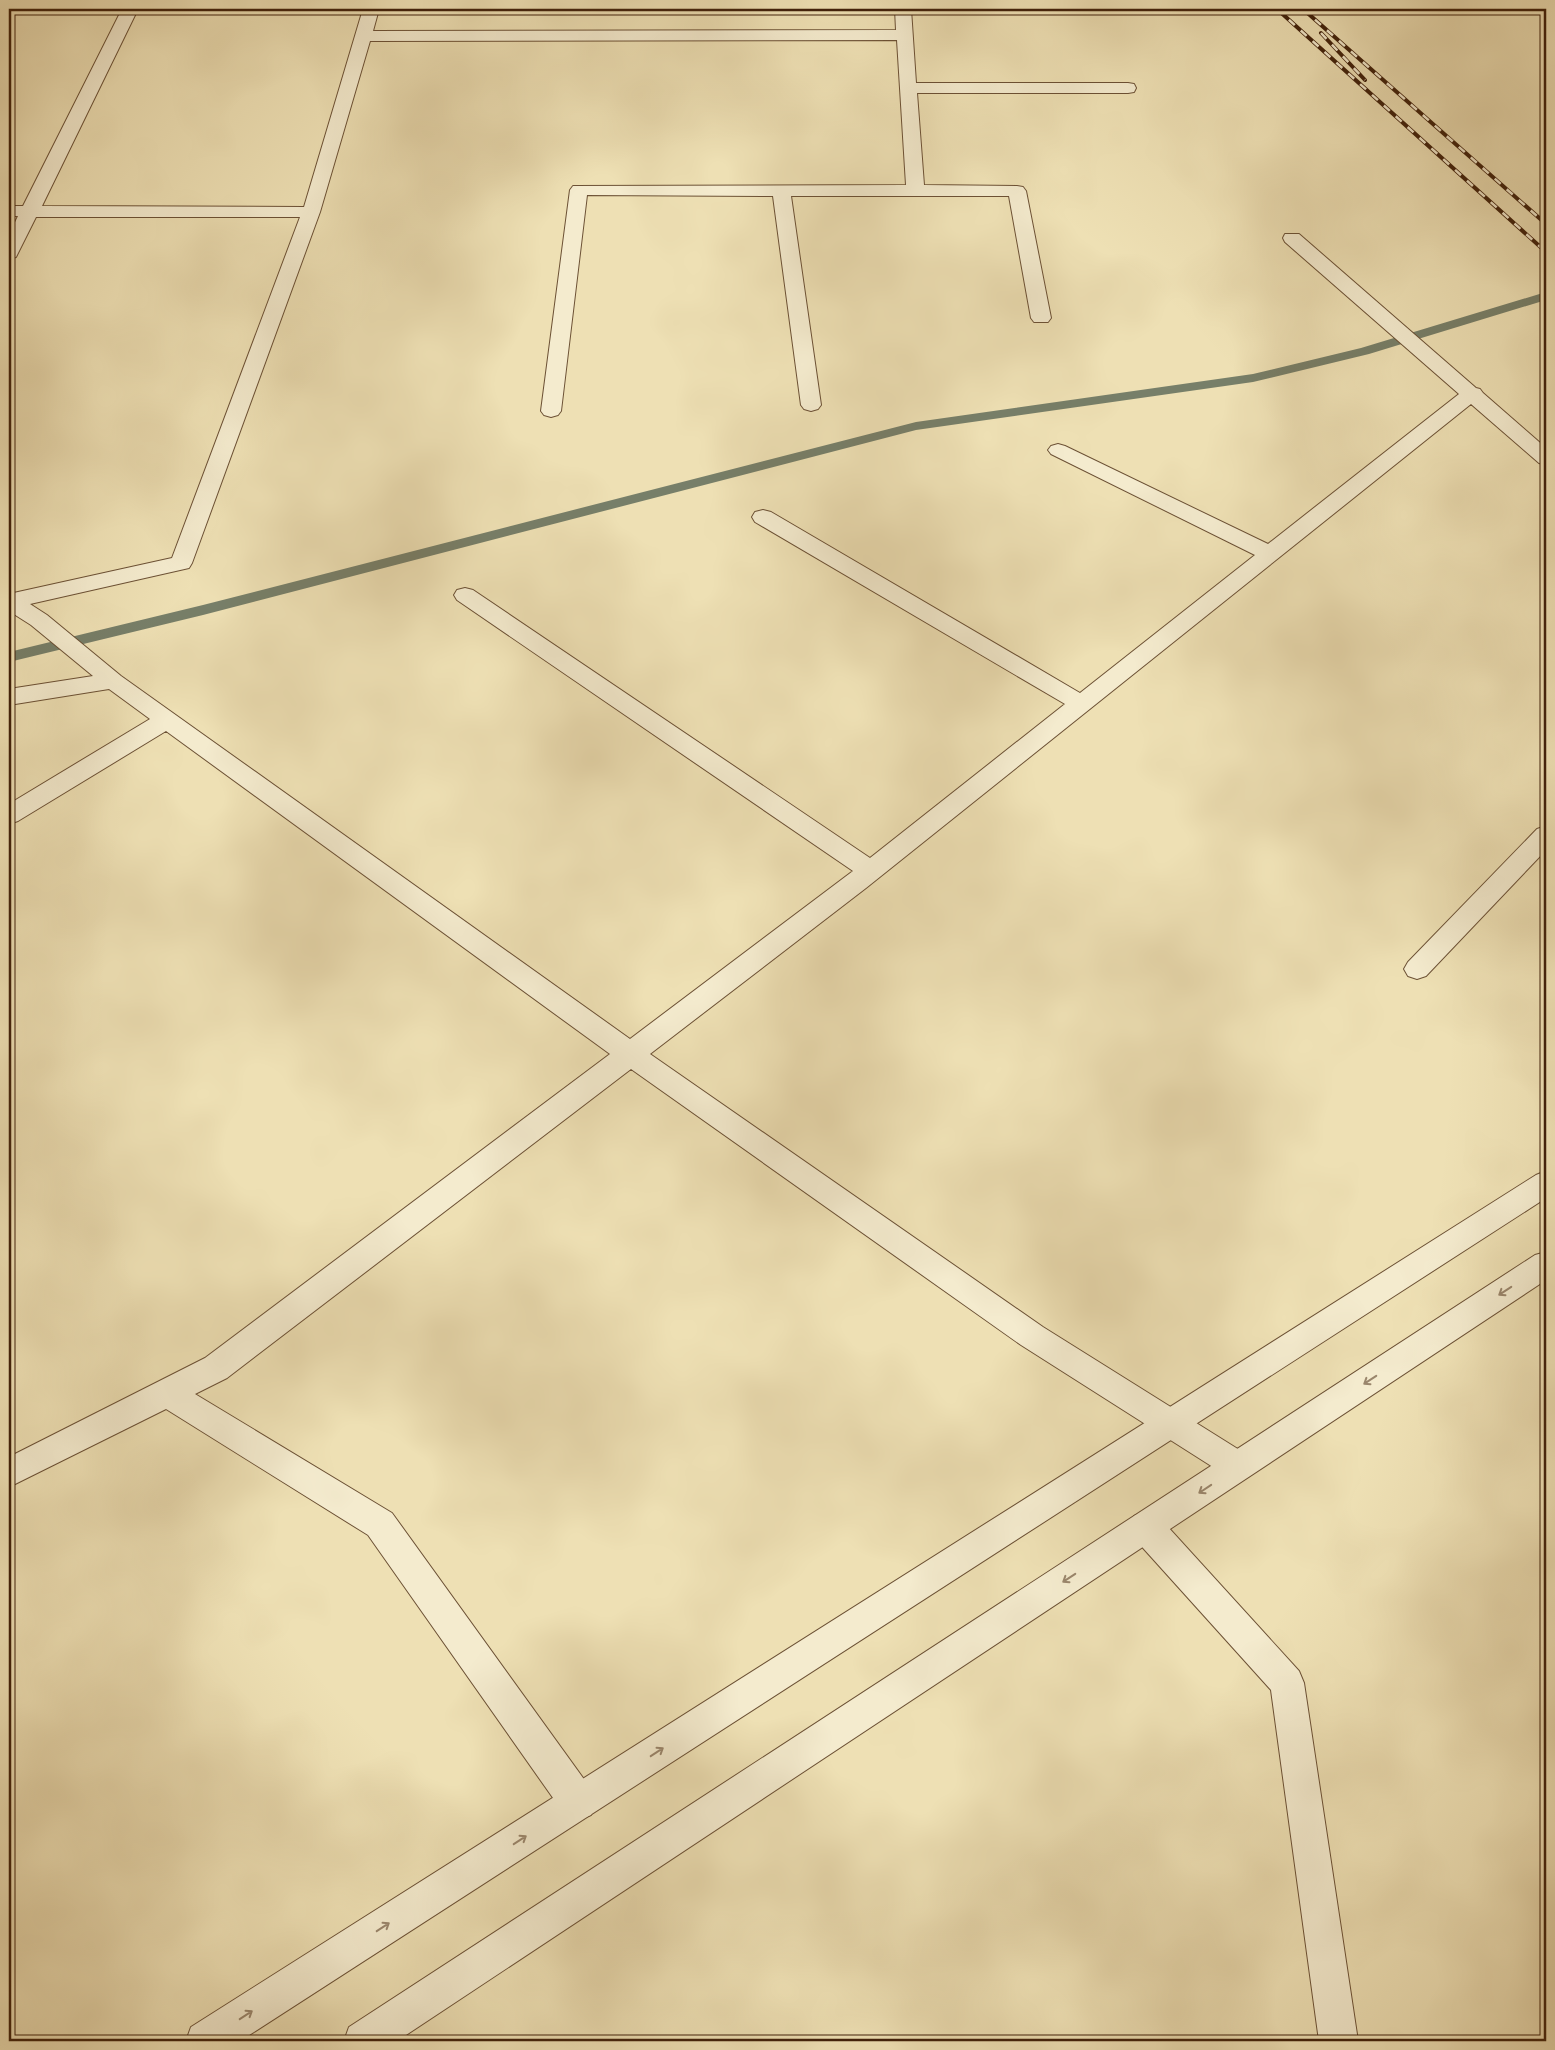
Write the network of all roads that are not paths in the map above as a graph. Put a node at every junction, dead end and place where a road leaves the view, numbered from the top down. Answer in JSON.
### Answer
{"nodes":[{"id":1,"x":130,"y":9,"type":"edge"},
{"id":2,"x":371,"y":9,"type":"edge"},
{"id":3,"x":903,"y":9,"type":"edge"},
{"id":4,"x":904,"y":35,"type":"junction"},
{"id":5,"x":363,"y":36,"type":"junction"},
{"id":6,"x":908,"y":88,"type":"junction"},
{"id":7,"x":1128,"y":88,"type":"dead end"},
{"id":8,"x":781,"y":190,"type":"junction"},
{"id":9,"x":915,"y":191,"type":"junction"},
{"id":10,"x":9,"y":211,"type":"edge"},
{"id":11,"x":29,"y":212,"type":"junction"},
{"id":12,"x":311,"y":212,"type":"junction"},
{"id":13,"x":1292,"y":238,"type":"dead end"},
{"id":14,"x":9,"y":253,"type":"edge"},
{"id":15,"x":1041,"y":318,"type":"dead end"},
{"id":16,"x":1473,"y":393,"type":"junction"},
{"id":17,"x":811,"y":405,"type":"dead end"},
{"id":18,"x":551,"y":410,"type":"dead end"},
{"id":19,"x":1058,"y":450,"type":"dead end"},
{"id":20,"x":1546,"y":459,"type":"edge"},
{"id":21,"x":763,"y":517,"type":"dead end"},
{"id":22,"x":1270,"y":554,"type":"junction"},
{"id":23,"x":465,"y":596,"type":"dead end"},
{"id":24,"x":9,"y":602,"type":"edge"},
{"id":25,"x":112,"y":681,"type":"junction"},
{"id":26,"x":9,"y":697,"type":"edge"},
{"id":27,"x":1082,"y":704,"type":"junction"},
{"id":28,"x":167,"y":720,"type":"junction"},
{"id":29,"x":9,"y":815,"type":"edge"},
{"id":30,"x":1546,"y":835,"type":"edge"},
{"id":31,"x":871,"y":871,"type":"junction"},
{"id":32,"x":1417,"y":969,"type":"dead end"},
{"id":33,"x":630,"y":1054,"type":"junction"},
{"id":34,"x":1546,"y":1183,"type":"edge"},
{"id":35,"x":1546,"y":1264,"type":"edge"},
{"id":36,"x":167,"y":1394,"type":"junction"},
{"id":37,"x":1171,"y":1423,"type":"junction"},
{"id":38,"x":1238,"y":1466,"type":"junction"},
{"id":39,"x":9,"y":1473,"type":"edge"},
{"id":40,"x":1146,"y":1528,"type":"junction"},
{"id":41,"x":578,"y":1802,"type":"junction"},
{"id":42,"x":372,"y":2039,"type":"edge"},
{"id":43,"x":205,"y":2041,"type":"edge"},
{"id":44,"x":1339,"y":2041,"type":"edge"}],
"edges":[{"from":1,"to":11,"type":"street"},
{"from":2,"to":5,"type":"street"},
{"from":3,"to":4,"type":"street"},
{"from":4,"to":5,"type":"street"},
{"from":4,"to":6,"type":"street"},
{"from":5,"to":12,"type":"street"},
{"from":6,"to":7,"type":"street"},
{"from":6,"to":9,"type":"street"},
{"from":8,"to":9,"type":"street"},
{"from":8,"to":17,"type":"street"},
{"from":8,"to":18,"type":"street"},
{"from":9,"to":15,"type":"street"},
{"from":10,"to":11,"type":"street"},
{"from":11,"to":12,"type":"street"},
{"from":11,"to":14,"type":"street"},
{"from":12,"to":24,"type":"street"},
{"from":13,"to":16,"type":"street"},
{"from":16,"to":20,"type":"street"},
{"from":16,"to":22,"type":"street"},
{"from":19,"to":22,"type":"street"},
{"from":21,"to":27,"type":"street"},
{"from":22,"to":27,"type":"street"},
{"from":23,"to":31,"type":"street"},
{"from":24,"to":25,"type":"street"},
{"from":25,"to":26,"type":"street"},
{"from":25,"to":28,"type":"street"},
{"from":27,"to":31,"type":"street"},
{"from":28,"to":29,"type":"street"},
{"from":28,"to":33,"type":"street"},
{"from":30,"to":32,"type":"street"},
{"from":31,"to":33,"type":"street"},
{"from":33,"to":36,"type":"street"},
{"from":33,"to":37,"type":"street"},
{"from":34,"to":37,"type":"street"},
{"from":35,"to":38,"type":"street","one_way":true},
{"from":36,"to":39,"type":"street"},
{"from":36,"to":41,"type":"street"},
{"from":37,"to":38,"type":"street"},
{"from":41,"to":37,"type":"street","one_way":true},
{"from":38,"to":40,"type":"street","one_way":true},
{"from":40,"to":42,"type":"street","one_way":true},
{"from":40,"to":44,"type":"street"},
{"from":43,"to":41,"type":"street","one_way":true}]}
